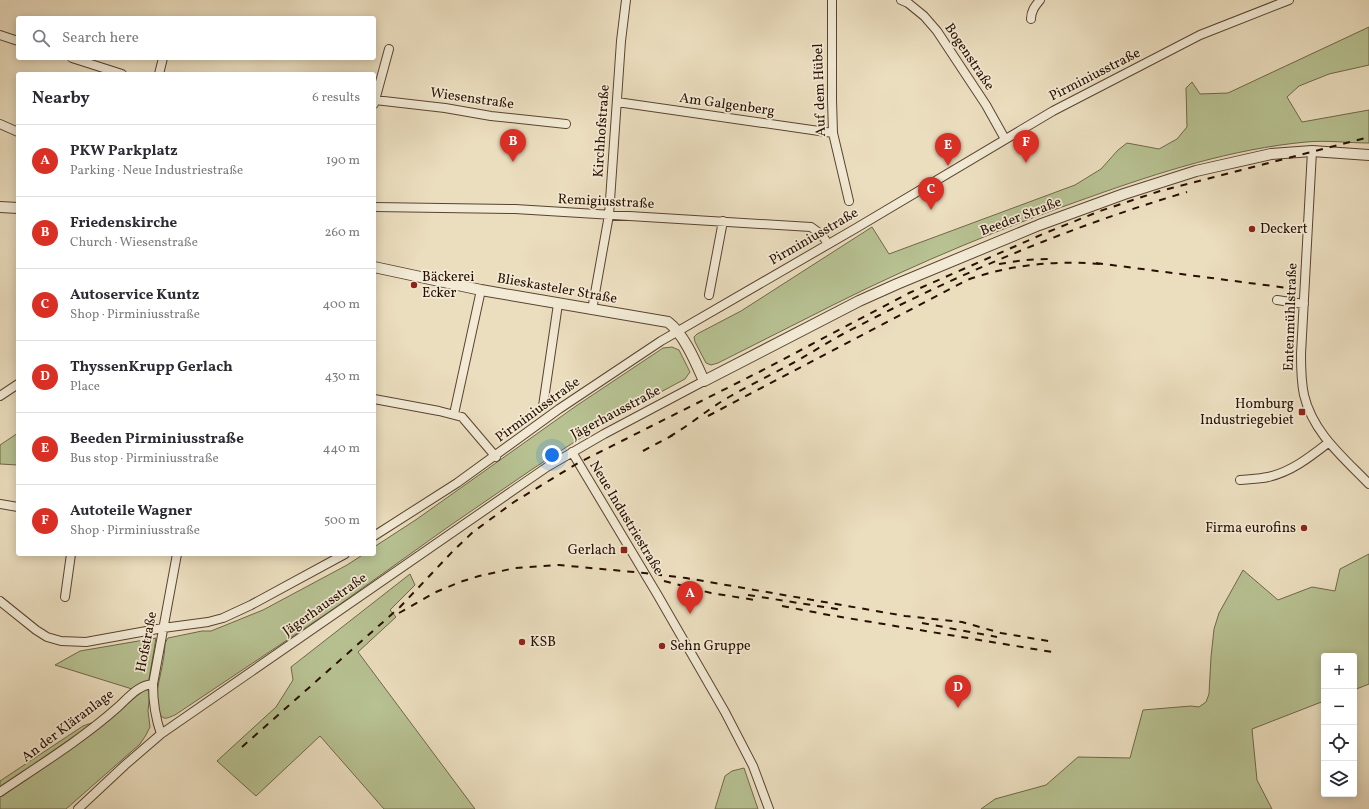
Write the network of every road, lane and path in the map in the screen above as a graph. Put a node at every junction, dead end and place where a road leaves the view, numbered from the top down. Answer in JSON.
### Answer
{"nodes":[{"id":1,"x":626,"y":0,"type":"edge"},
{"id":2,"x":832,"y":0,"type":"edge"},
{"id":3,"x":901,"y":0,"type":"edge"},
{"id":4,"x":1040,"y":0,"type":"edge"},
{"id":5,"x":1289,"y":0,"type":"edge"},
{"id":6,"x":1031,"y":19,"type":"dead end"},
{"id":7,"x":0,"y":35,"type":"edge"},
{"id":8,"x":16,"y":40,"type":"edge"},
{"id":9,"x":388,"y":49,"type":"dead end"},
{"id":10,"x":78,"y":60,"type":"edge"},
{"id":11,"x":162,"y":60,"type":"edge"},
{"id":12,"x":116,"y":72,"type":"edge"},
{"id":13,"x":159,"y":72,"type":"edge"},
{"id":14,"x":376,"y":94,"type":"edge"},
{"id":15,"x":376,"y":102,"type":"edge"},
{"id":16,"x":617,"y":102,"type":"junction"},
{"id":17,"x":0,"y":124,"type":"edge"},
{"id":18,"x":566,"y":124,"type":"dead end"},
{"id":19,"x":16,"y":131,"type":"edge"},
{"id":20,"x":833,"y":133,"type":"junction"},
{"id":21,"x":1005,"y":139,"type":"junction"},
{"id":22,"x":1312,"y":151,"type":"junction"},
{"id":23,"x":1369,"y":155,"type":"edge"},
{"id":24,"x":848,"y":201,"type":"dead end"},
{"id":25,"x":0,"y":207,"type":"edge"},
{"id":26,"x":376,"y":207,"type":"edge"},
{"id":27,"x":16,"y":208,"type":"edge"},
{"id":28,"x":609,"y":215,"type":"junction"},
{"id":29,"x":723,"y":221,"type":"junction"},
{"id":30,"x":828,"y":244,"type":"junction"},
{"id":31,"x":376,"y":267,"type":"edge"},
{"id":32,"x":481,"y":290,"type":"junction"},
{"id":33,"x":709,"y":295,"type":"dead end"},
{"id":34,"x":1277,"y":300,"type":"dead end"},
{"id":35,"x":558,"y":304,"type":"junction"},
{"id":36,"x":1304,"y":304,"type":"junction"},
{"id":37,"x":592,"y":310,"type":"junction"},
{"id":38,"x":678,"y":332,"type":"junction"},
{"id":39,"x":704,"y":381,"type":"junction"},
{"id":40,"x":16,"y":385,"type":"edge"},
{"id":41,"x":0,"y":396,"type":"edge"},
{"id":42,"x":376,"y":399,"type":"edge"},
{"id":43,"x":542,"y":406,"type":"dead end"},
{"id":44,"x":454,"y":414,"type":"junction"},
{"id":45,"x":1328,"y":443,"type":"junction"},
{"id":46,"x":572,"y":452,"type":"junction"},
{"id":47,"x":496,"y":457,"type":"junction"},
{"id":48,"x":1240,"y":480,"type":"dead end"},
{"id":49,"x":1369,"y":484,"type":"edge"},
{"id":50,"x":0,"y":504,"type":"edge"},
{"id":51,"x":16,"y":508,"type":"edge"},
{"id":52,"x":376,"y":535,"type":"edge"},
{"id":53,"x":71,"y":556,"type":"edge"},
{"id":54,"x":178,"y":556,"type":"edge"},
{"id":55,"x":341,"y":556,"type":"edge"},
{"id":56,"x":65,"y":597,"type":"dead end"},
{"id":57,"x":0,"y":601,"type":"edge"},
{"id":58,"x":163,"y":628,"type":"junction"},
{"id":59,"x":153,"y":684,"type":"junction"},
{"id":60,"x":161,"y":734,"type":"junction"},
{"id":61,"x":0,"y":792,"type":"edge"},
{"id":62,"x":78,"y":809,"type":"edge"},
{"id":63,"x":769,"y":809,"type":"edge"}],
"edges":[{"from":1,"to":16,"type":"street","name":"Kirchhofstraße"},
{"from":2,"to":20,"type":"street","name":"Auf dem Hübel"},
{"from":3,"to":21,"type":"street","name":"Bogenstraße"},
{"from":4,"to":6,"type":"street"},
{"from":5,"to":21,"type":"street","name":"Pirminiusstraße"},
{"from":7,"to":8,"type":"street"},
{"from":9,"to":14,"type":"street"},
{"from":10,"to":12,"type":"street"},
{"from":11,"to":13,"type":"street"},
{"from":15,"to":18,"type":"street","name":"Wiesenstraße"},
{"from":16,"to":20,"type":"street","name":"Am Galgenberg"},
{"from":16,"to":28,"type":"street","name":"Kirchhofstraße"},
{"from":17,"to":19,"type":"street"},
{"from":20,"to":24,"type":"street","name":"Auf dem Hübel"},
{"from":21,"to":30,"type":"street","name":"Pirminiusstraße"},
{"from":22,"to":23,"type":"street","name":"Beeder Straße"},
{"from":22,"to":36,"type":"street","name":"Entenmühlstraße"},
{"from":22,"to":39,"type":"street","name":"Beeder Straße"},
{"from":25,"to":27,"type":"street"},
{"from":26,"to":28,"type":"street","name":"Remigiusstraße"},
{"from":28,"to":29,"type":"street","name":"Remigiusstraße"},
{"from":28,"to":37,"type":"street","name":"Kirchhofstraße"},
{"from":29,"to":30,"type":"street","name":"Remigiusstraße"},
{"from":29,"to":33,"type":"street"},
{"from":30,"to":38,"type":"street","name":"Pirminiusstraße"},
{"from":31,"to":32,"type":"street","name":"Blieskasteler Straße"},
{"from":32,"to":35,"type":"street","name":"Blieskasteler Straße"},
{"from":32,"to":44,"type":"street"},
{"from":34,"to":36,"type":"street"},
{"from":35,"to":37,"type":"street","name":"Blieskasteler Straße"},
{"from":35,"to":43,"type":"street"},
{"from":36,"to":45,"type":"street","name":"Entenmühlstraße"},
{"from":37,"to":38,"type":"street","name":"Blieskasteler Straße"},
{"from":38,"to":39,"type":"street","name":"Blieskasteler Straße"},
{"from":38,"to":47,"type":"street","name":"Pirminiusstraße"},
{"from":39,"to":46,"type":"street","name":"Jägerhausstraße"},
{"from":40,"to":41,"type":"street"},
{"from":42,"to":44,"type":"street"},
{"from":44,"to":47,"type":"street"},
{"from":45,"to":48,"type":"street"},
{"from":45,"to":49,"type":"street","name":"Entenmühlstraße"},
{"from":46,"to":60,"type":"street","name":"Jägerhausstraße"},
{"from":46,"to":63,"type":"street","name":"Neue Industriestraße"},
{"from":47,"to":52,"type":"street","name":"Pirminiusstraße"},
{"from":50,"to":51,"type":"street"},
{"from":53,"to":56,"type":"street"},
{"from":54,"to":58,"type":"street","name":"Hofstraße"},
{"from":55,"to":58,"type":"street"},
{"from":57,"to":58,"type":"street"},
{"from":58,"to":59,"type":"street","name":"Hofstraße"},
{"from":59,"to":60,"type":"street","name":"Hofstraße"},
{"from":59,"to":61,"type":"street","name":"An der Kläranlage"},
{"from":60,"to":62,"type":"street","name":"Jägerhausstraße"}]}
